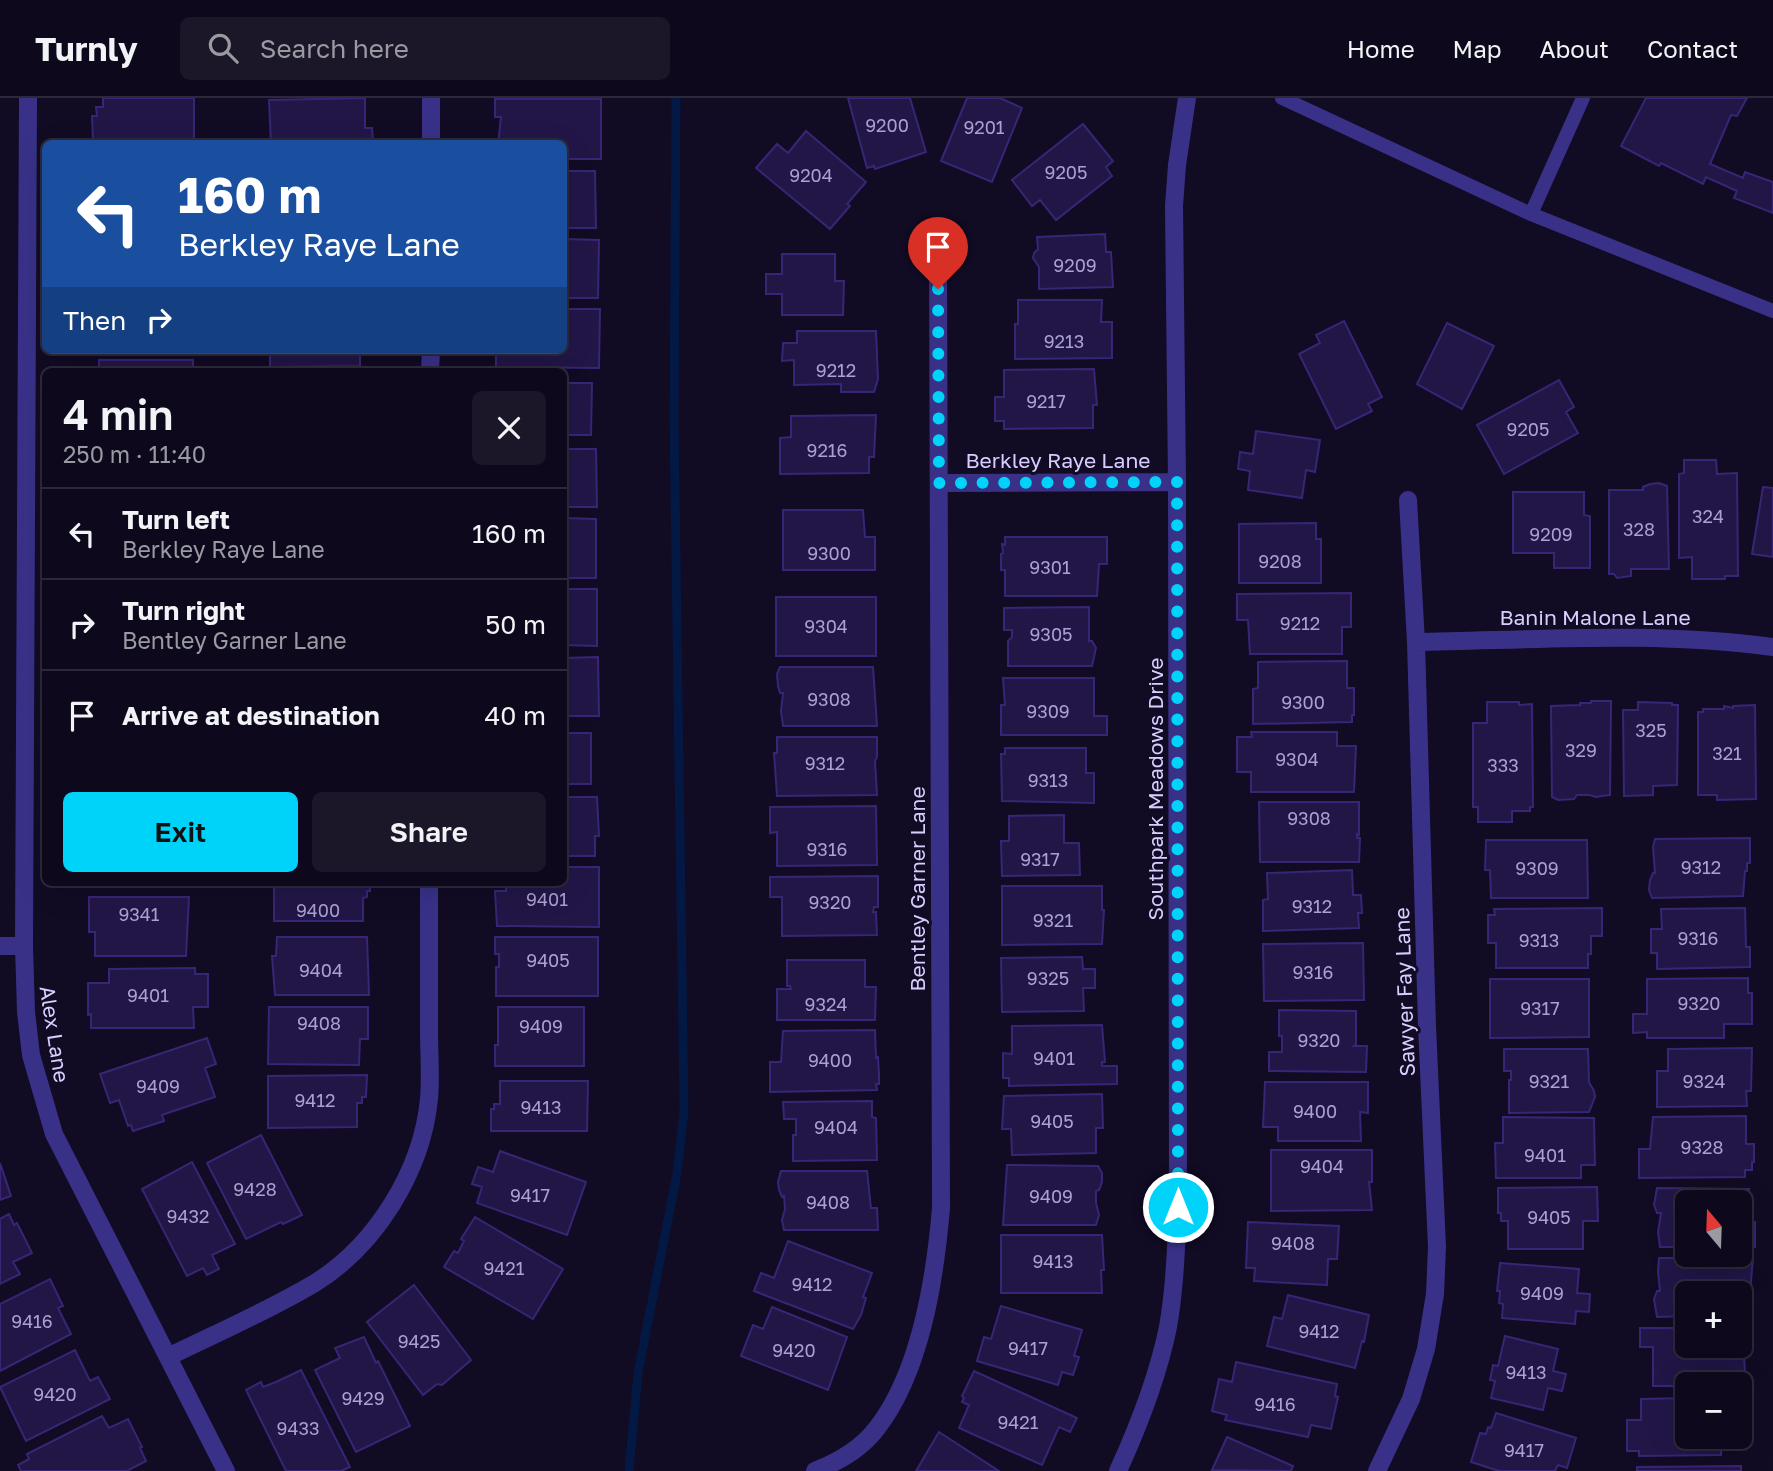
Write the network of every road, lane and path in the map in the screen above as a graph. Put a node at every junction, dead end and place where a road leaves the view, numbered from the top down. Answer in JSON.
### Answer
{"nodes":[{"id":1,"x":29,"y":98,"type":"edge"},
{"id":2,"x":431,"y":98,"type":"edge"},
{"id":3,"x":1187,"y":98,"type":"edge"},
{"id":4,"x":1283,"y":98,"type":"edge"},
{"id":5,"x":1583,"y":98,"type":"edge"},
{"id":6,"x":431,"y":140,"type":"edge"},
{"id":7,"x":1531,"y":214,"type":"junction"},
{"id":8,"x":938,"y":261,"type":"dead end"},
{"id":9,"x":1773,"y":311,"type":"edge"},
{"id":10,"x":1177,"y":482,"type":"junction"},
{"id":11,"x":939,"y":483,"type":"junction"},
{"id":12,"x":1408,"y":500,"type":"dead end"},
{"id":13,"x":1416,"y":642,"type":"junction"},
{"id":14,"x":1773,"y":647,"type":"edge"},
{"id":15,"x":429,"y":886,"type":"edge"},
{"id":16,"x":0,"y":946,"type":"edge"},
{"id":17,"x":24,"y":946,"type":"junction"},
{"id":18,"x":168,"y":1357,"type":"junction"},
{"id":19,"x":226,"y":1471,"type":"edge"},
{"id":20,"x":815,"y":1471,"type":"edge"},
{"id":21,"x":1118,"y":1471,"type":"edge"},
{"id":22,"x":1377,"y":1471,"type":"edge"}],
"edges":[{"from":1,"to":17,"type":"street","name":"Alex Lane"},
{"from":2,"to":6,"type":"street"},
{"from":3,"to":10,"type":"street","name":"Southpark Meadows Drive"},
{"from":4,"to":7,"type":"lane"},
{"from":5,"to":7,"type":"lane"},
{"from":7,"to":9,"type":"lane"},
{"from":8,"to":11,"type":"street","name":"Bentley Garner Lane"},
{"from":10,"to":11,"type":"street","name":"Berkley Raye Lane"},
{"from":10,"to":21,"type":"street","name":"Southpark Meadows Drive"},
{"from":11,"to":20,"type":"street","name":"Bentley Garner Lane"},
{"from":12,"to":13,"type":"street","name":"Sawyer Fay Lane"},
{"from":13,"to":14,"type":"street","name":"Banin Malone Lane"},
{"from":13,"to":22,"type":"street","name":"Sawyer Fay Lane"},
{"from":15,"to":18,"type":"street"},
{"from":16,"to":17,"type":"street"},
{"from":17,"to":18,"type":"street","name":"Alex Lane"},
{"from":18,"to":19,"type":"street","name":"Alex Lane"}]}
